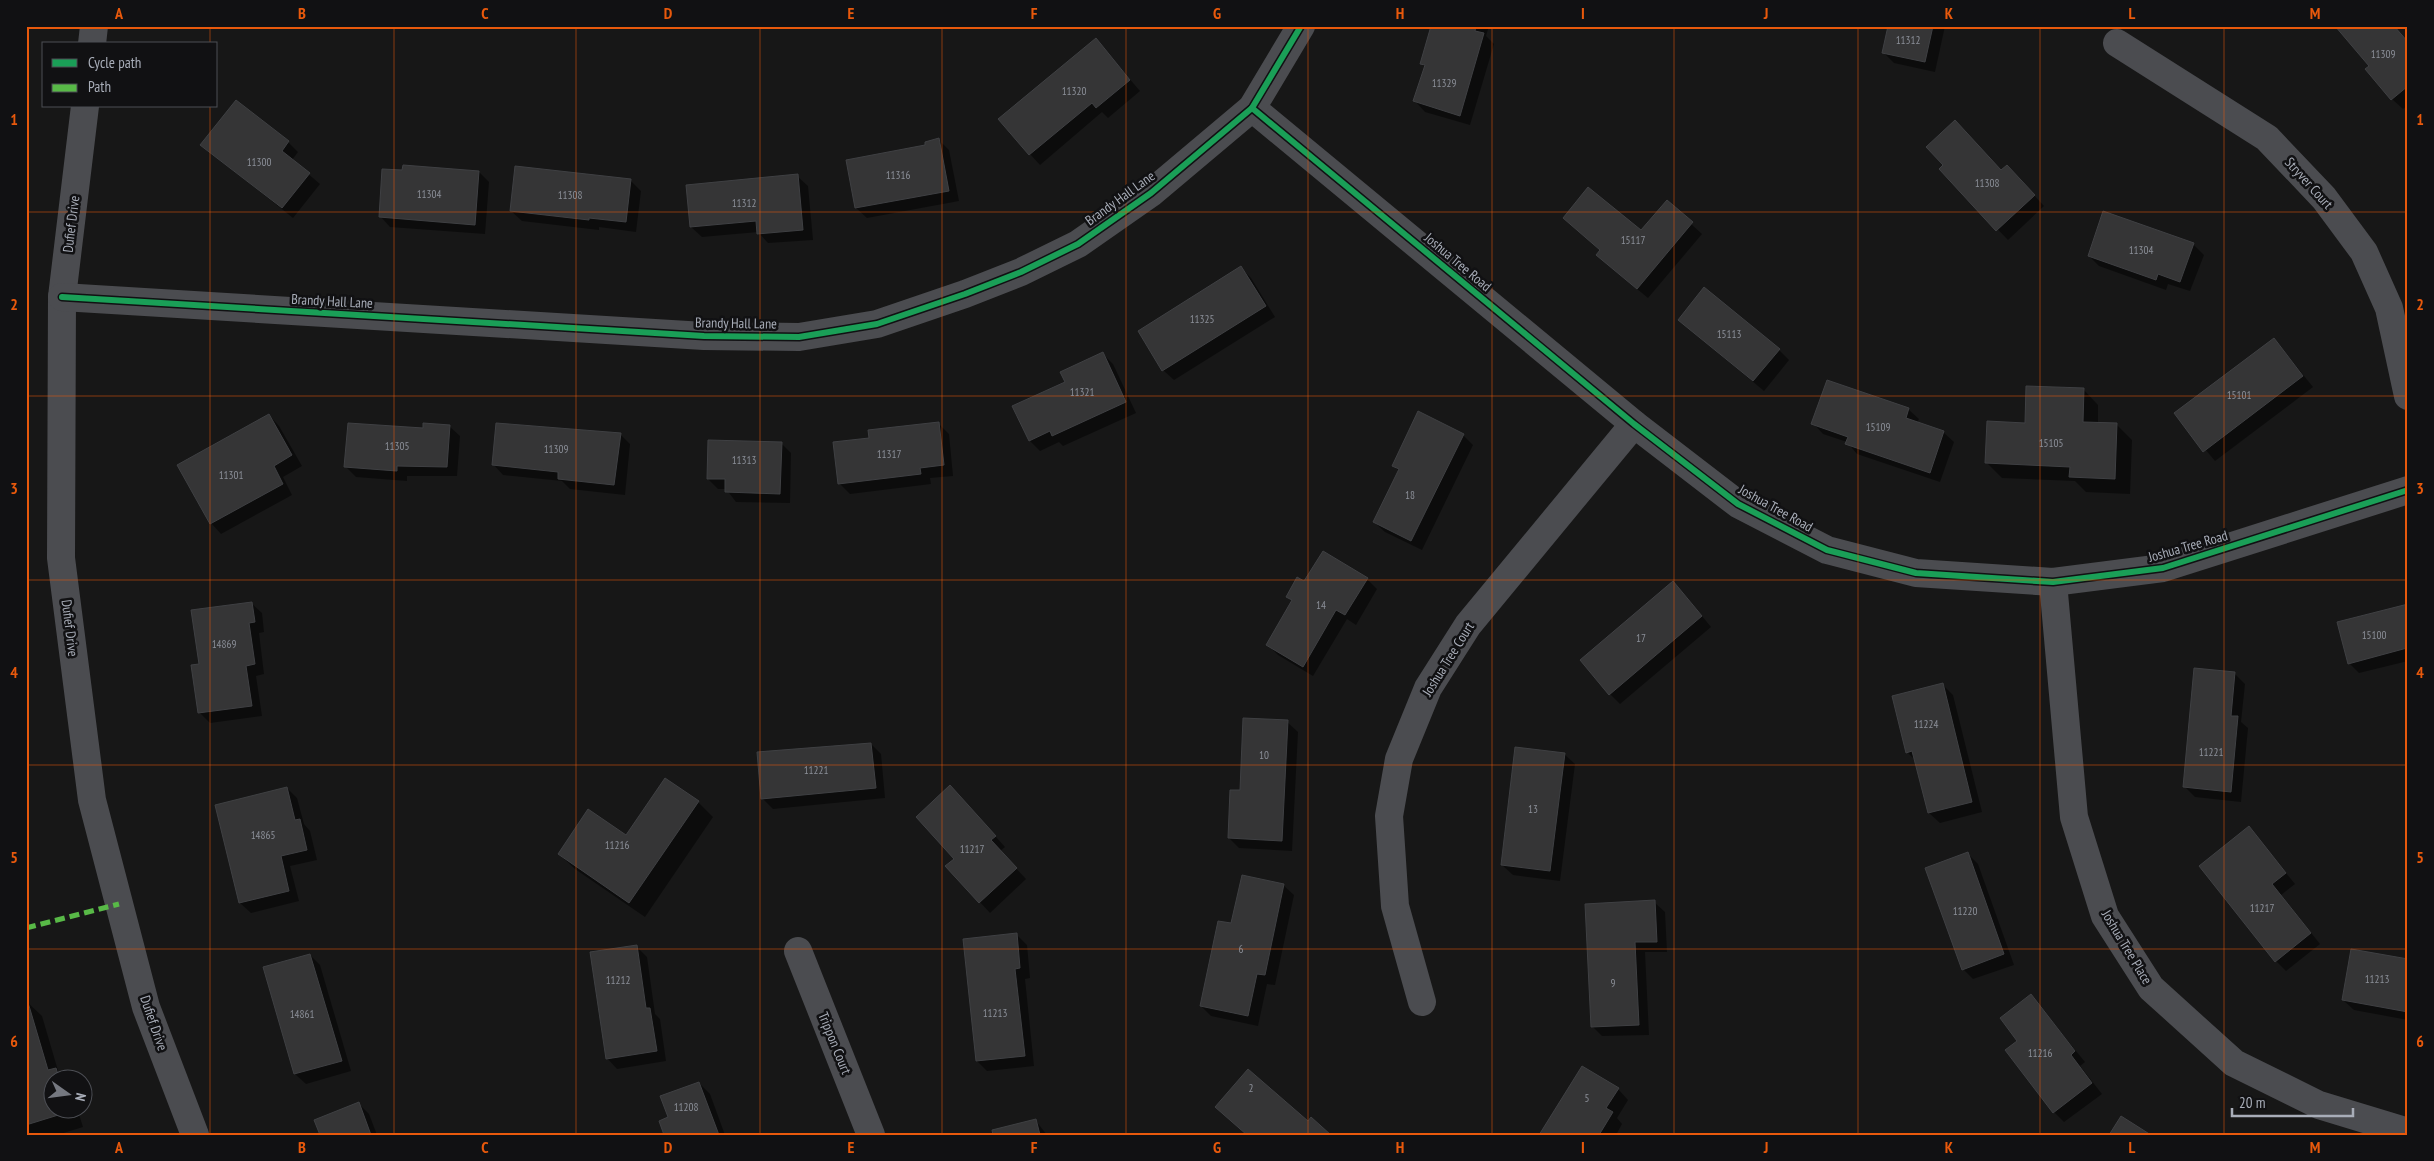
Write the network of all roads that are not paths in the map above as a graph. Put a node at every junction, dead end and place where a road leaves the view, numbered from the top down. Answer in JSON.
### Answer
{"nodes":[{"id":1,"x":94,"y":26,"type":"edge"},
{"id":2,"x":1301,"y":26,"type":"edge"},
{"id":3,"x":92,"y":42,"type":"edge"},
{"id":4,"x":2116,"y":43,"type":"dead end"},
{"id":5,"x":85,"y":108,"type":"edge"},
{"id":6,"x":1252,"y":108,"type":"junction"},
{"id":7,"x":62,"y":297,"type":"junction"},
{"id":8,"x":2408,"y":396,"type":"edge"},
{"id":9,"x":1634,"y":424,"type":"junction"},
{"id":10,"x":2408,"y":490,"type":"edge"},
{"id":11,"x":2053,"y":582,"type":"junction"},
{"id":12,"x":798,"y":951,"type":"dead end"},
{"id":13,"x":1422,"y":1002,"type":"dead end"},
{"id":14,"x":2408,"y":1132,"type":"edge"},
{"id":15,"x":194,"y":1135,"type":"edge"},
{"id":16,"x":871,"y":1135,"type":"edge"}],
"edges":[{"from":1,"to":3,"type":"street"},
{"from":2,"to":6,"type":"street","name":"Brandy Hall Lane"},
{"from":4,"to":8,"type":"street","name":"Stryver Court"},
{"from":5,"to":7,"type":"street","name":"Dufief Drive"},
{"from":6,"to":7,"type":"street","name":"Brandy Hall Lane"},
{"from":6,"to":9,"type":"street","name":"Joshua Tree Road"},
{"from":7,"to":15,"type":"street","name":"Dufief Drive"},
{"from":9,"to":11,"type":"street","name":"Joshua Tree Road"},
{"from":9,"to":13,"type":"street","name":"Joshua Tree Court"},
{"from":10,"to":11,"type":"street","name":"Joshua Tree Road"},
{"from":11,"to":14,"type":"street","name":"Joshua Tree Place"},
{"from":12,"to":16,"type":"street","name":"Trippon Court"}]}
